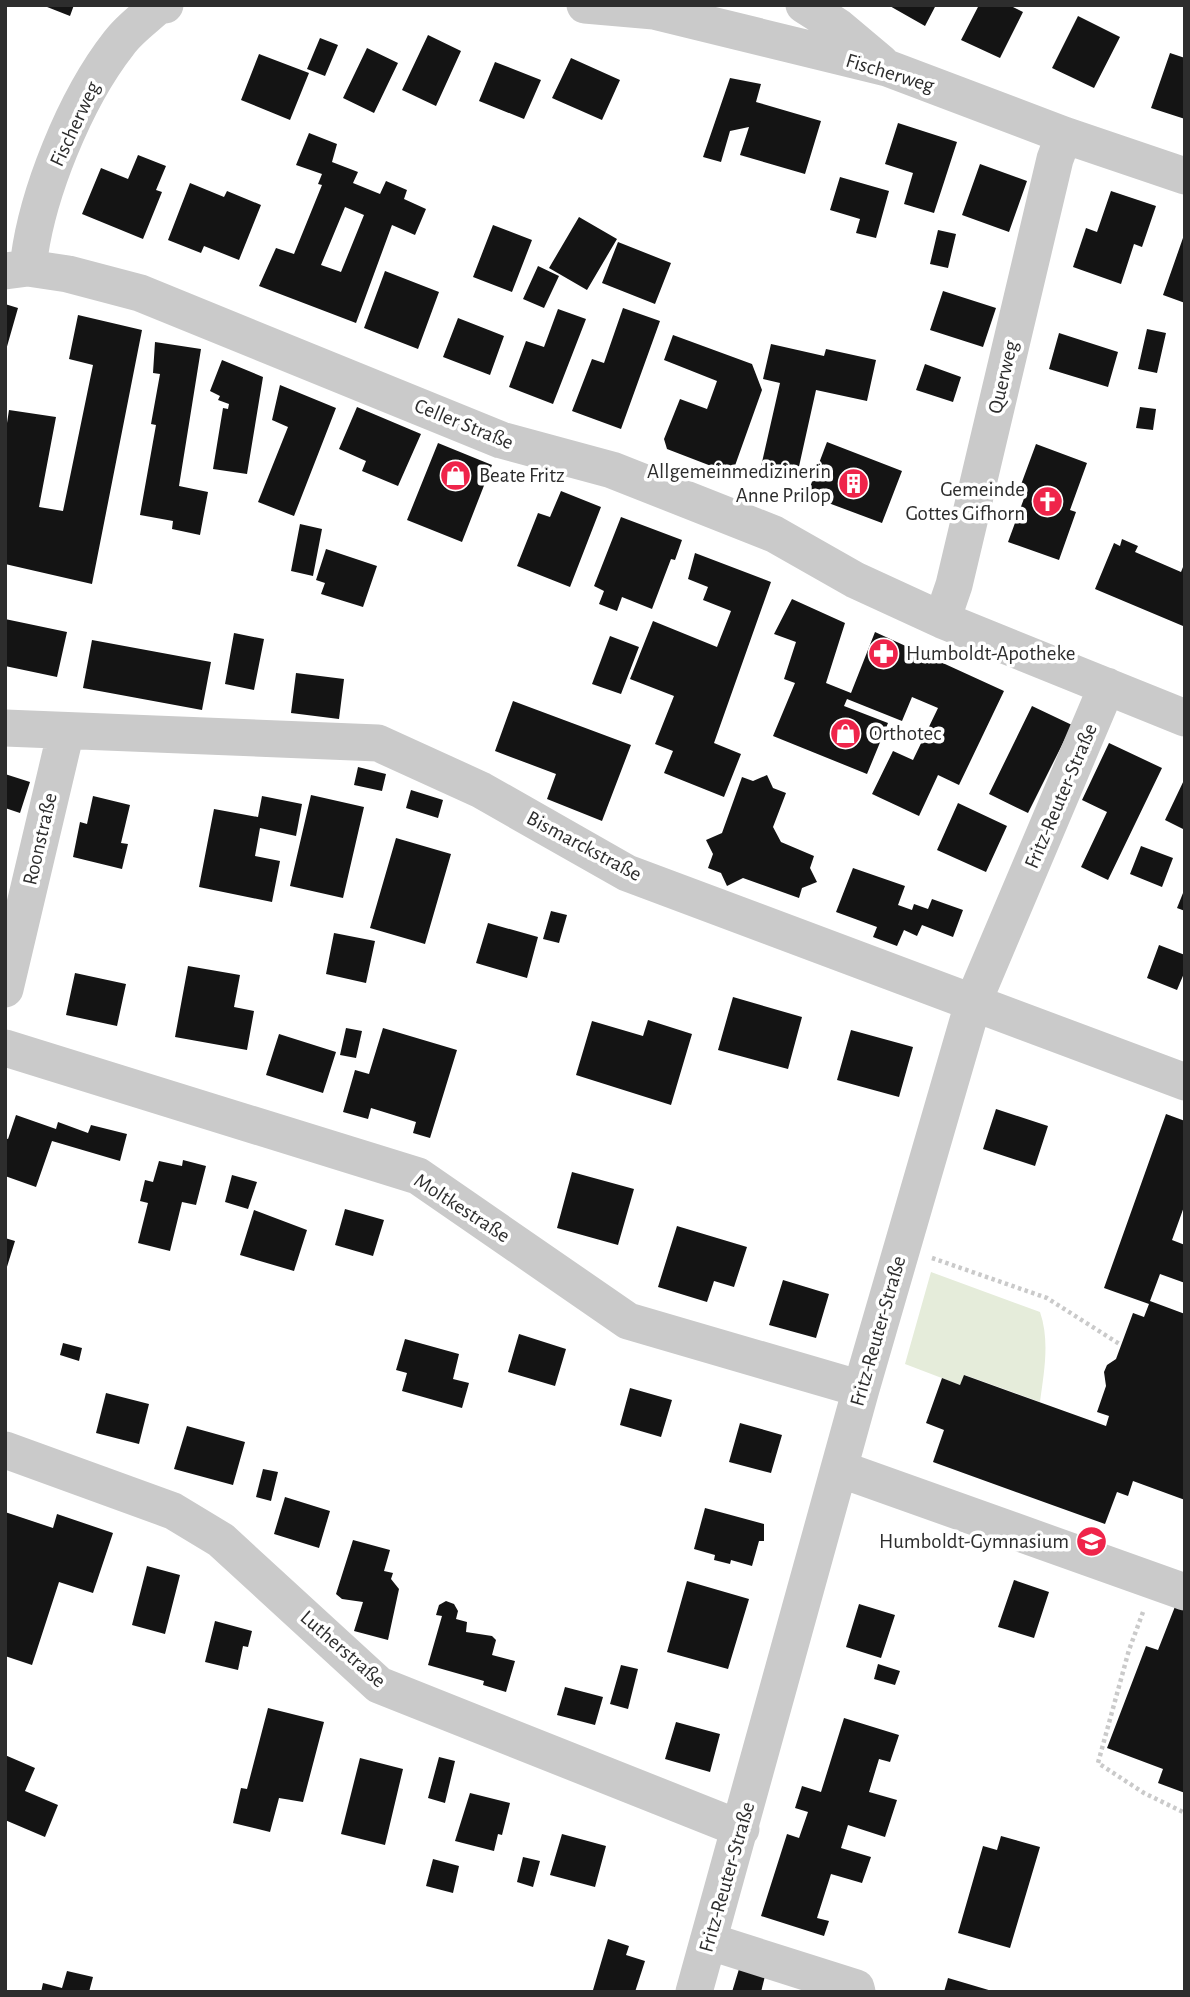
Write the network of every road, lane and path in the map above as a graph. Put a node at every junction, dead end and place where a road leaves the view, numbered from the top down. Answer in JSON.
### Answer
{"nodes":[{"id":1,"x":165,"y":5,"type":"edge"},
{"id":2,"x":585,"y":5,"type":"edge"},
{"id":3,"x":804,"y":5,"type":"edge"},
{"id":4,"x":656,"y":8,"type":"edge"},
{"id":5,"x":887,"y":68,"type":"junction"},
{"id":6,"x":1064,"y":135,"type":"junction"},
{"id":7,"x":1185,"y":176,"type":"edge"},
{"id":8,"x":17,"y":270,"type":"edge"},
{"id":9,"x":942,"y":620,"type":"junction"},
{"id":10,"x":1107,"y":686,"type":"junction"},
{"id":11,"x":1185,"y":718,"type":"edge"},
{"id":12,"x":5,"y":728,"type":"edge"},
{"id":13,"x":66,"y":731,"type":"junction"},
{"id":14,"x":5,"y":989,"type":"edge"},
{"id":15,"x":974,"y":1000,"type":"junction"},
{"id":16,"x":5,"y":1048,"type":"edge"},
{"id":17,"x":1185,"y":1082,"type":"edge"},
{"id":18,"x":953,"y":1263,"type":"dead end"},
{"id":19,"x":1121,"y":1345,"type":"dead end"},
{"id":20,"x":861,"y":1389,"type":"junction"},
{"id":21,"x":5,"y":1450,"type":"edge"},
{"id":22,"x":840,"y":1469,"type":"junction"},
{"id":23,"x":1170,"y":1587,"type":"edge"},
{"id":24,"x":1185,"y":1813,"type":"edge"},
{"id":25,"x":741,"y":1829,"type":"junction"},
{"id":26,"x":708,"y":1941,"type":"junction"},
{"id":27,"x":694,"y":1992,"type":"edge"},
{"id":28,"x":857,"y":1992,"type":"edge"}],
"edges":[{"from":1,"to":8,"type":"street","name":"Fischerweg"},
{"from":2,"to":4,"type":"street","name":"Fischerweg"},
{"from":3,"to":5,"type":"street"},
{"from":4,"to":5,"type":"street","name":"Fischerweg"},
{"from":5,"to":6,"type":"street","name":"Fischerweg"},
{"from":6,"to":7,"type":"street","name":"Fischerweg"},
{"from":6,"to":9,"type":"street","name":"Querweg"},
{"from":8,"to":9,"type":"street","name":"Celler Straße"},
{"from":9,"to":10,"type":"street","name":"Celler Straße"},
{"from":10,"to":11,"type":"street","name":"Celler Straße"},
{"from":10,"to":15,"type":"street","name":"Fritz-Reuter-Straße"},
{"from":12,"to":13,"type":"street","name":"Bismarckstraße"},
{"from":13,"to":14,"type":"street","name":"Roonstraße"},
{"from":13,"to":15,"type":"street","name":"Bismarckstraße"},
{"from":15,"to":17,"type":"street","name":"Bismarckstraße"},
{"from":15,"to":20,"type":"street","name":"Fritz-Reuter-Straße"},
{"from":16,"to":20,"type":"street","name":"Moltkestraße"},
{"from":18,"to":19,"type":"path"},
{"from":20,"to":22,"type":"street","name":"Fritz-Reuter-Straße"},
{"from":21,"to":25,"type":"street","name":"Lutherstraße"},
{"from":22,"to":23,"type":"street"},
{"from":22,"to":25,"type":"street","name":"Fritz-Reuter-Straße"},
{"from":23,"to":24,"type":"path"},
{"from":25,"to":26,"type":"street","name":"Fritz-Reuter-Straße"},
{"from":26,"to":27,"type":"street","name":"Fritz-Reuter-Straße"},
{"from":26,"to":28,"type":"street"}]}
